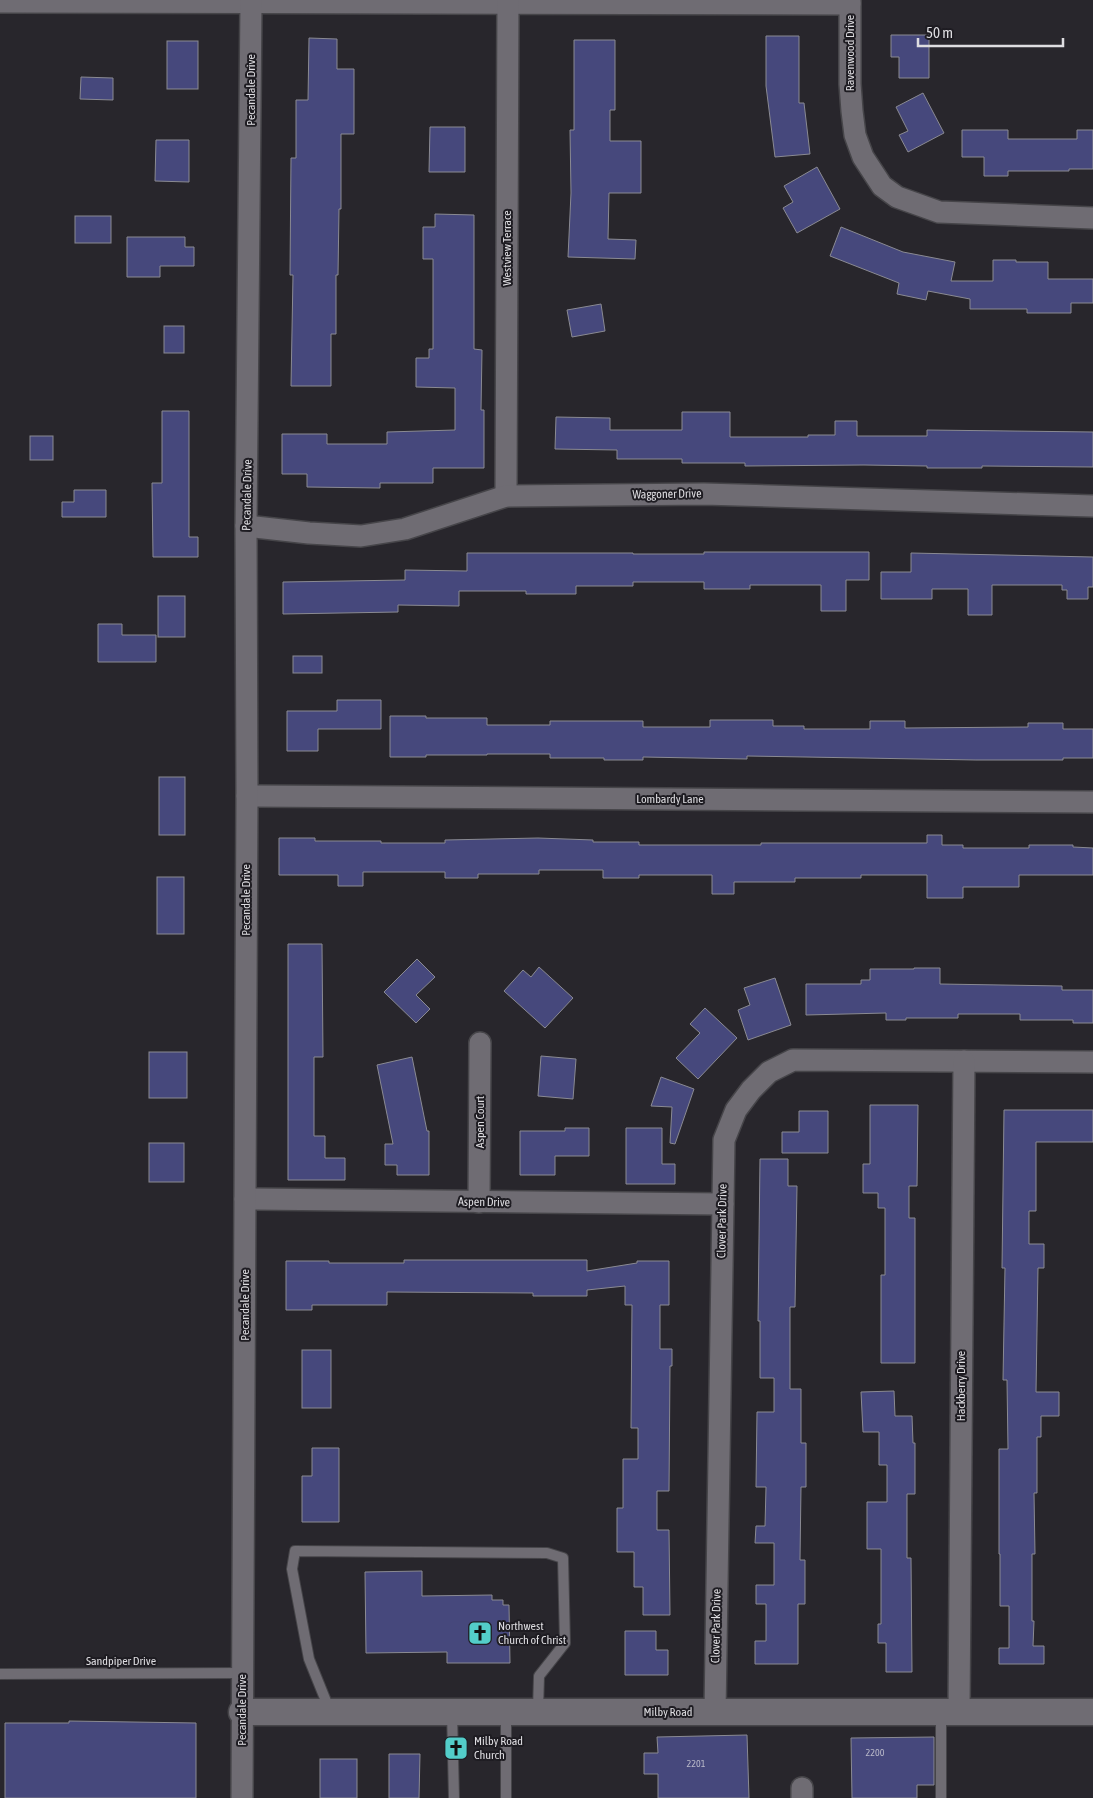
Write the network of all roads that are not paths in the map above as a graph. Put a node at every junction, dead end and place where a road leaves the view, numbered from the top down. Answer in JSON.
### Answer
{"nodes":[{"id":1,"x":123,"y":1,"type":"edge"},
{"id":2,"x":0,"y":2,"type":"edge"},
{"id":3,"x":508,"y":2,"type":"edge"},
{"id":4,"x":850,"y":2,"type":"edge"},
{"id":5,"x":251,"y":3,"type":"junction"},
{"id":6,"x":1093,"y":218,"type":"edge"},
{"id":7,"x":506,"y":496,"type":"junction"},
{"id":8,"x":1093,"y":506,"type":"edge"},
{"id":9,"x":246,"y":526,"type":"junction"},
{"id":10,"x":247,"y":796,"type":"junction"},
{"id":11,"x":1093,"y":802,"type":"edge"},
{"id":12,"x":480,"y":1043,"type":"dead end"},
{"id":13,"x":964,"y":1061,"type":"junction"},
{"id":14,"x":1093,"y":1062,"type":"edge"},
{"id":15,"x":245,"y":1200,"type":"junction"},
{"id":16,"x":479,"y":1202,"type":"junction"},
{"id":17,"x":722,"y":1204,"type":"junction"},
{"id":18,"x":242,"y":1672,"type":"junction"},
{"id":19,"x":0,"y":1674,"type":"edge"},
{"id":20,"x":242,"y":1712,"type":"junction"},
{"id":21,"x":330,"y":1712,"type":"junction"},
{"id":22,"x":452,"y":1712,"type":"junction"},
{"id":23,"x":506,"y":1712,"type":"junction"},
{"id":24,"x":538,"y":1712,"type":"junction"},
{"id":25,"x":715,"y":1712,"type":"junction"},
{"id":26,"x":950,"y":1712,"type":"junction"},
{"id":27,"x":1093,"y":1712,"type":"edge"},
{"id":28,"x":242,"y":1798,"type":"edge"},
{"id":29,"x":454,"y":1798,"type":"edge"},
{"id":30,"x":506,"y":1798,"type":"edge"},
{"id":31,"x":941,"y":1798,"type":"edge"}],
"edges":[{"from":1,"to":2,"type":"street","name":"Ravenwood Drive"},
{"from":1,"to":5,"type":"street","name":"Ravenwood Drive"},
{"from":3,"to":4,"type":"street","name":"Ravenwood Drive"},
{"from":3,"to":5,"type":"street","name":"Ravenwood Drive"},
{"from":3,"to":7,"type":"street","name":"Westview Terrace"},
{"from":4,"to":6,"type":"street","name":"Ravenwood Drive"},
{"from":5,"to":9,"type":"street","name":"Pecandale Drive"},
{"from":7,"to":8,"type":"street","name":"Waggoner Drive"},
{"from":7,"to":9,"type":"street","name":"Waggoner Drive"},
{"from":9,"to":10,"type":"street","name":"Pecandale Drive"},
{"from":10,"to":11,"type":"street","name":"Lombardy Lane"},
{"from":10,"to":15,"type":"street","name":"Pecandale Drive"},
{"from":12,"to":16,"type":"street","name":"Aspen Court"},
{"from":13,"to":14,"type":"street","name":"Clover Park Drive"},
{"from":13,"to":17,"type":"street","name":"Clover Park Drive"},
{"from":13,"to":26,"type":"street","name":"Hackberry Drive"},
{"from":15,"to":16,"type":"street","name":"Aspen Drive"},
{"from":15,"to":18,"type":"street","name":"Pecandale Drive"},
{"from":16,"to":17,"type":"street","name":"Aspen Drive"},
{"from":17,"to":25,"type":"street","name":"Clover Park Drive"},
{"from":18,"to":19,"type":"lane","name":"Sandpiper Drive"},
{"from":18,"to":20,"type":"street","name":"Pecandale Drive"},
{"from":20,"to":21,"type":"street","name":"Milby Road"},
{"from":20,"to":28,"type":"street","name":"Pecandale Drive"},
{"from":21,"to":22,"type":"street","name":"Milby Road"},
{"from":21,"to":24,"type":"lane"},
{"from":22,"to":23,"type":"street","name":"Milby Road"},
{"from":22,"to":29,"type":"lane"},
{"from":23,"to":24,"type":"street","name":"Milby Road"},
{"from":23,"to":30,"type":"lane"},
{"from":24,"to":25,"type":"street","name":"Milby Road"},
{"from":25,"to":26,"type":"street","name":"Milby Road"},
{"from":26,"to":27,"type":"street","name":"Milby Road"},
{"from":26,"to":31,"type":"lane"}]}
